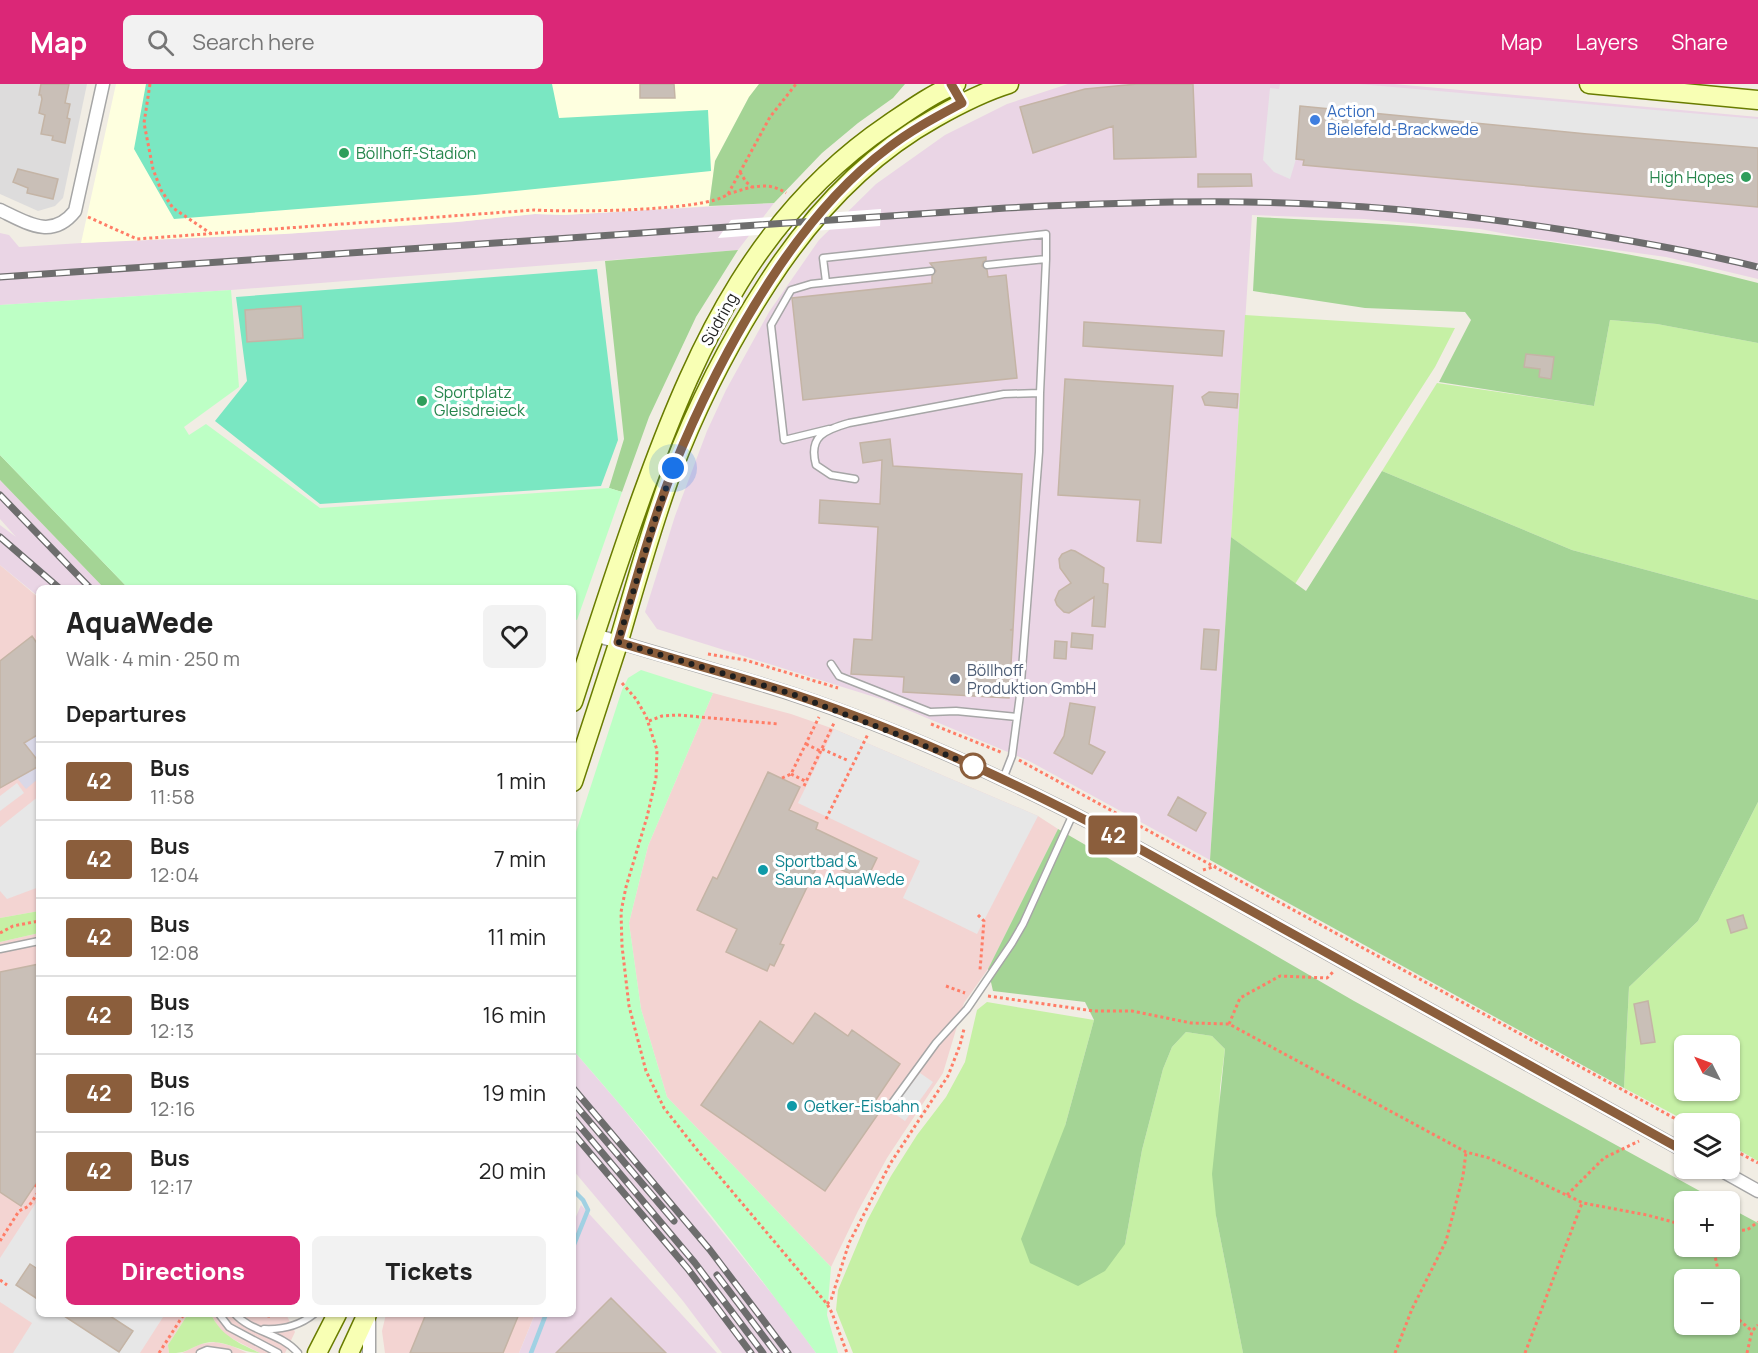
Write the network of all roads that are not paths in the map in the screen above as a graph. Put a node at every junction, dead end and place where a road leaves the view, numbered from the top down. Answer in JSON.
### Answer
{"nodes":[{"id":1,"x":103,"y":84,"type":"edge"},
{"id":2,"x":956,"y":84,"type":"edge"},
{"id":3,"x":1009,"y":84,"type":"edge"},
{"id":4,"x":1589,"y":84,"type":"edge"},
{"id":5,"x":1758,"y":100,"type":"edge"},
{"id":6,"x":0,"y":210,"type":"edge"},
{"id":7,"x":1047,"y":259,"type":"junction"},
{"id":8,"x":987,"y":265,"type":"dead end"},
{"id":9,"x":931,"y":271,"type":"dead end"},
{"id":10,"x":826,"y":282,"type":"junction"},
{"id":11,"x":1040,"y":393,"type":"junction"},
{"id":12,"x":829,"y":429,"type":"junction"},
{"id":13,"x":855,"y":479,"type":"dead end"},
{"id":14,"x":595,"y":635,"type":"junction"},
{"id":15,"x":618,"y":642,"type":"junction"},
{"id":16,"x":831,"y":664,"type":"dead end"},
{"id":17,"x":576,"y":693,"type":"edge"},
{"id":18,"x":1017,"y":717,"type":"junction"},
{"id":19,"x":576,"y":773,"type":"edge"},
{"id":20,"x":1002,"y":779,"type":"junction"},
{"id":21,"x":1073,"y":814,"type":"junction"},
{"id":22,"x":36,"y":942,"type":"edge"},
{"id":23,"x":0,"y":949,"type":"edge"},
{"id":24,"x":890,"y":1106,"type":"dead end"},
{"id":25,"x":1674,"y":1145,"type":"edge"},
{"id":26,"x":1737,"y":1179,"type":"edge"},
{"id":27,"x":1758,"y":1191,"type":"edge"},
{"id":28,"x":221,"y":1317,"type":"edge"},
{"id":29,"x":239,"y":1317,"type":"edge"},
{"id":30,"x":308,"y":1317,"type":"edge"},
{"id":31,"x":335,"y":1317,"type":"edge"},
{"id":32,"x":367,"y":1317,"type":"edge"},
{"id":33,"x":368,"y":1317,"type":"edge"},
{"id":34,"x":259,"y":1329,"type":"junction"},
{"id":35,"x":200,"y":1353,"type":"edge"},
{"id":36,"x":228,"y":1353,"type":"edge"},
{"id":37,"x":278,"y":1353,"type":"edge"},
{"id":38,"x":298,"y":1353,"type":"edge"},
{"id":39,"x":317,"y":1353,"type":"edge"},
{"id":40,"x":349,"y":1353,"type":"edge"},
{"id":41,"x":369,"y":1353,"type":"edge"}],
"edges":[{"from":1,"to":6,"type":"street"},
{"from":2,"to":14,"type":"main road","name":"Südring"},
{"from":3,"to":15,"type":"main road","name":"Südring"},
{"from":4,"to":5,"type":"main road"},
{"from":7,"to":8,"type":"lane"},
{"from":7,"to":10,"type":"lane"},
{"from":7,"to":11,"type":"lane"},
{"from":9,"to":10,"type":"lane"},
{"from":10,"to":12,"type":"lane"},
{"from":11,"to":12,"type":"lane"},
{"from":11,"to":18,"type":"lane"},
{"from":12,"to":13,"type":"lane"},
{"from":14,"to":15,"type":"street"},
{"from":14,"to":17,"type":"main road","name":"Südring"},
{"from":15,"to":19,"type":"main road","name":"Südring"},
{"from":15,"to":20,"type":"street"},
{"from":16,"to":18,"type":"lane"},
{"from":18,"to":20,"type":"lane"},
{"from":20,"to":21,"type":"street"},
{"from":21,"to":24,"type":"lane"},
{"from":21,"to":25,"type":"street"},
{"from":22,"to":23,"type":"lane"},
{"from":26,"to":27,"type":"street"},
{"from":28,"to":37,"type":"lane"},
{"from":29,"to":34,"type":"lane"},
{"from":30,"to":34,"type":"lane"},
{"from":31,"to":39,"type":"main road"},
{"from":32,"to":40,"type":"main road"},
{"from":33,"to":41,"type":"street"},
{"from":34,"to":38,"type":"lane"},
{"from":35,"to":36,"type":"lane"}]}
